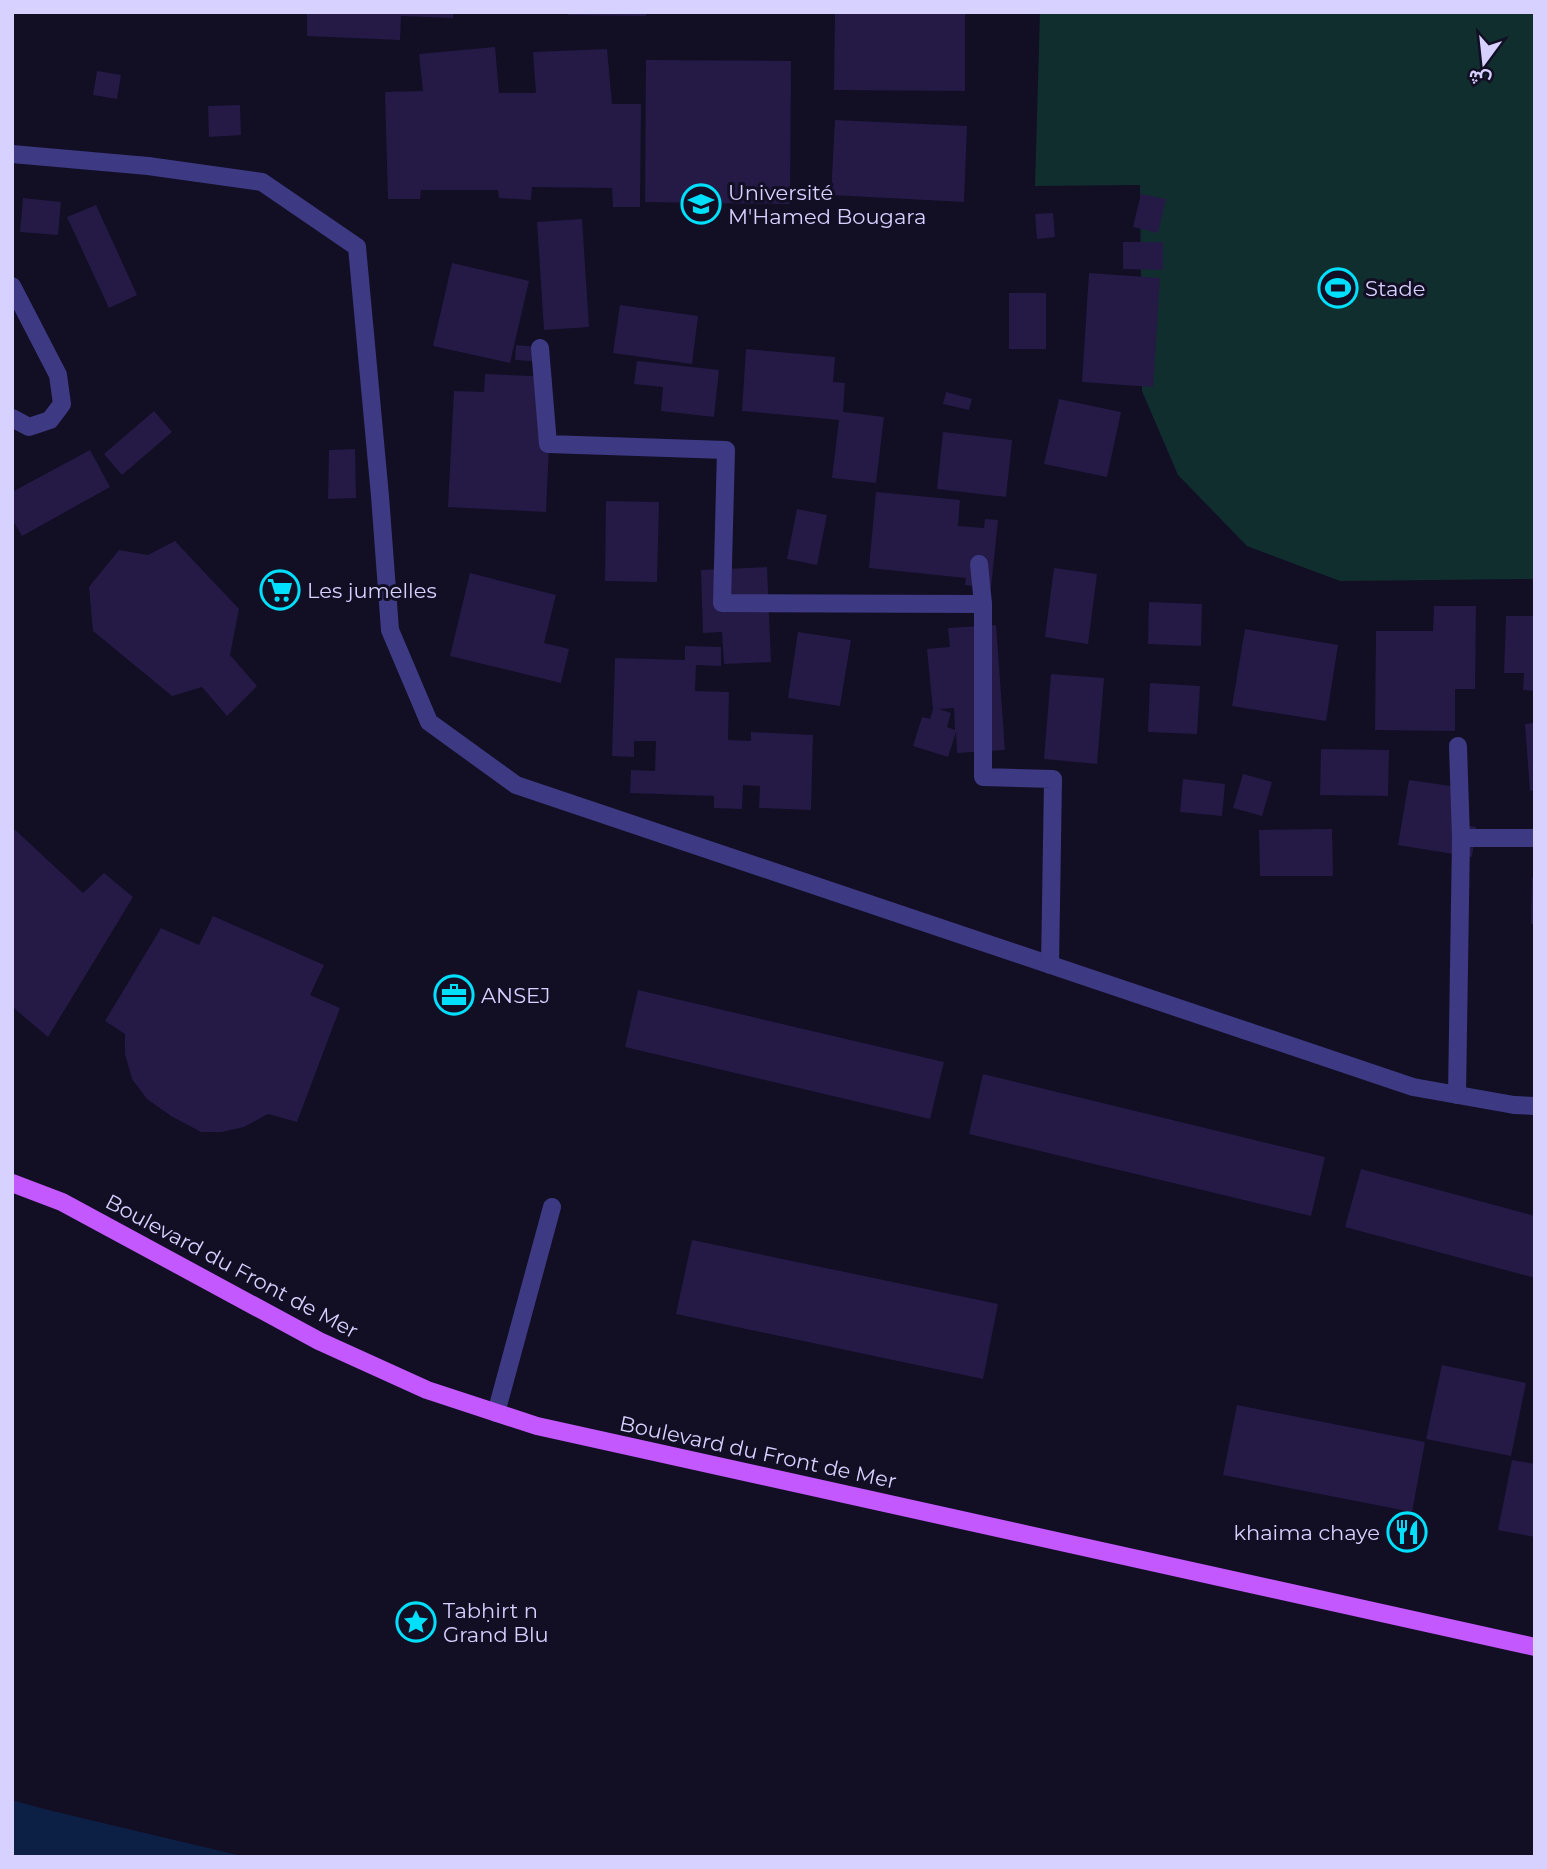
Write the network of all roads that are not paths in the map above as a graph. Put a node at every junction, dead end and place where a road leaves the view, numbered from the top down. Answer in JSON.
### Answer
{"nodes":[{"id":1,"x":12,"y":154,"type":"edge"},
{"id":2,"x":12,"y":286,"type":"edge"},
{"id":3,"x":540,"y":348,"type":"dead end"},
{"id":4,"x":12,"y":418,"type":"edge"},
{"id":5,"x":979,"y":564,"type":"dead end"},
{"id":6,"x":983,"y":604,"type":"junction"},
{"id":7,"x":1458,"y":746,"type":"dead end"},
{"id":8,"x":1461,"y":838,"type":"junction"},
{"id":9,"x":1535,"y":838,"type":"edge"},
{"id":10,"x":1050,"y":965,"type":"junction"},
{"id":11,"x":1457,"y":1095,"type":"junction"},
{"id":12,"x":1535,"y":1106,"type":"edge"},
{"id":13,"x":12,"y":1183,"type":"edge"},
{"id":14,"x":552,"y":1207,"type":"dead end"},
{"id":15,"x":496,"y":1413,"type":"junction"},
{"id":16,"x":1535,"y":1647,"type":"edge"}],
"edges":[{"from":1,"to":10,"type":"street"},
{"from":2,"to":4,"type":"street"},
{"from":3,"to":6,"type":"street"},
{"from":5,"to":6,"type":"street"},
{"from":6,"to":10,"type":"street"},
{"from":7,"to":8,"type":"street"},
{"from":8,"to":9,"type":"street"},
{"from":8,"to":11,"type":"street"},
{"from":10,"to":11,"type":"street"},
{"from":11,"to":12,"type":"street"},
{"from":13,"to":15,"type":"main road","name":"Boulevard du Front de Mer"},
{"from":14,"to":15,"type":"street"},
{"from":15,"to":16,"type":"main road","name":"Boulevard du Front de Mer"}]}
